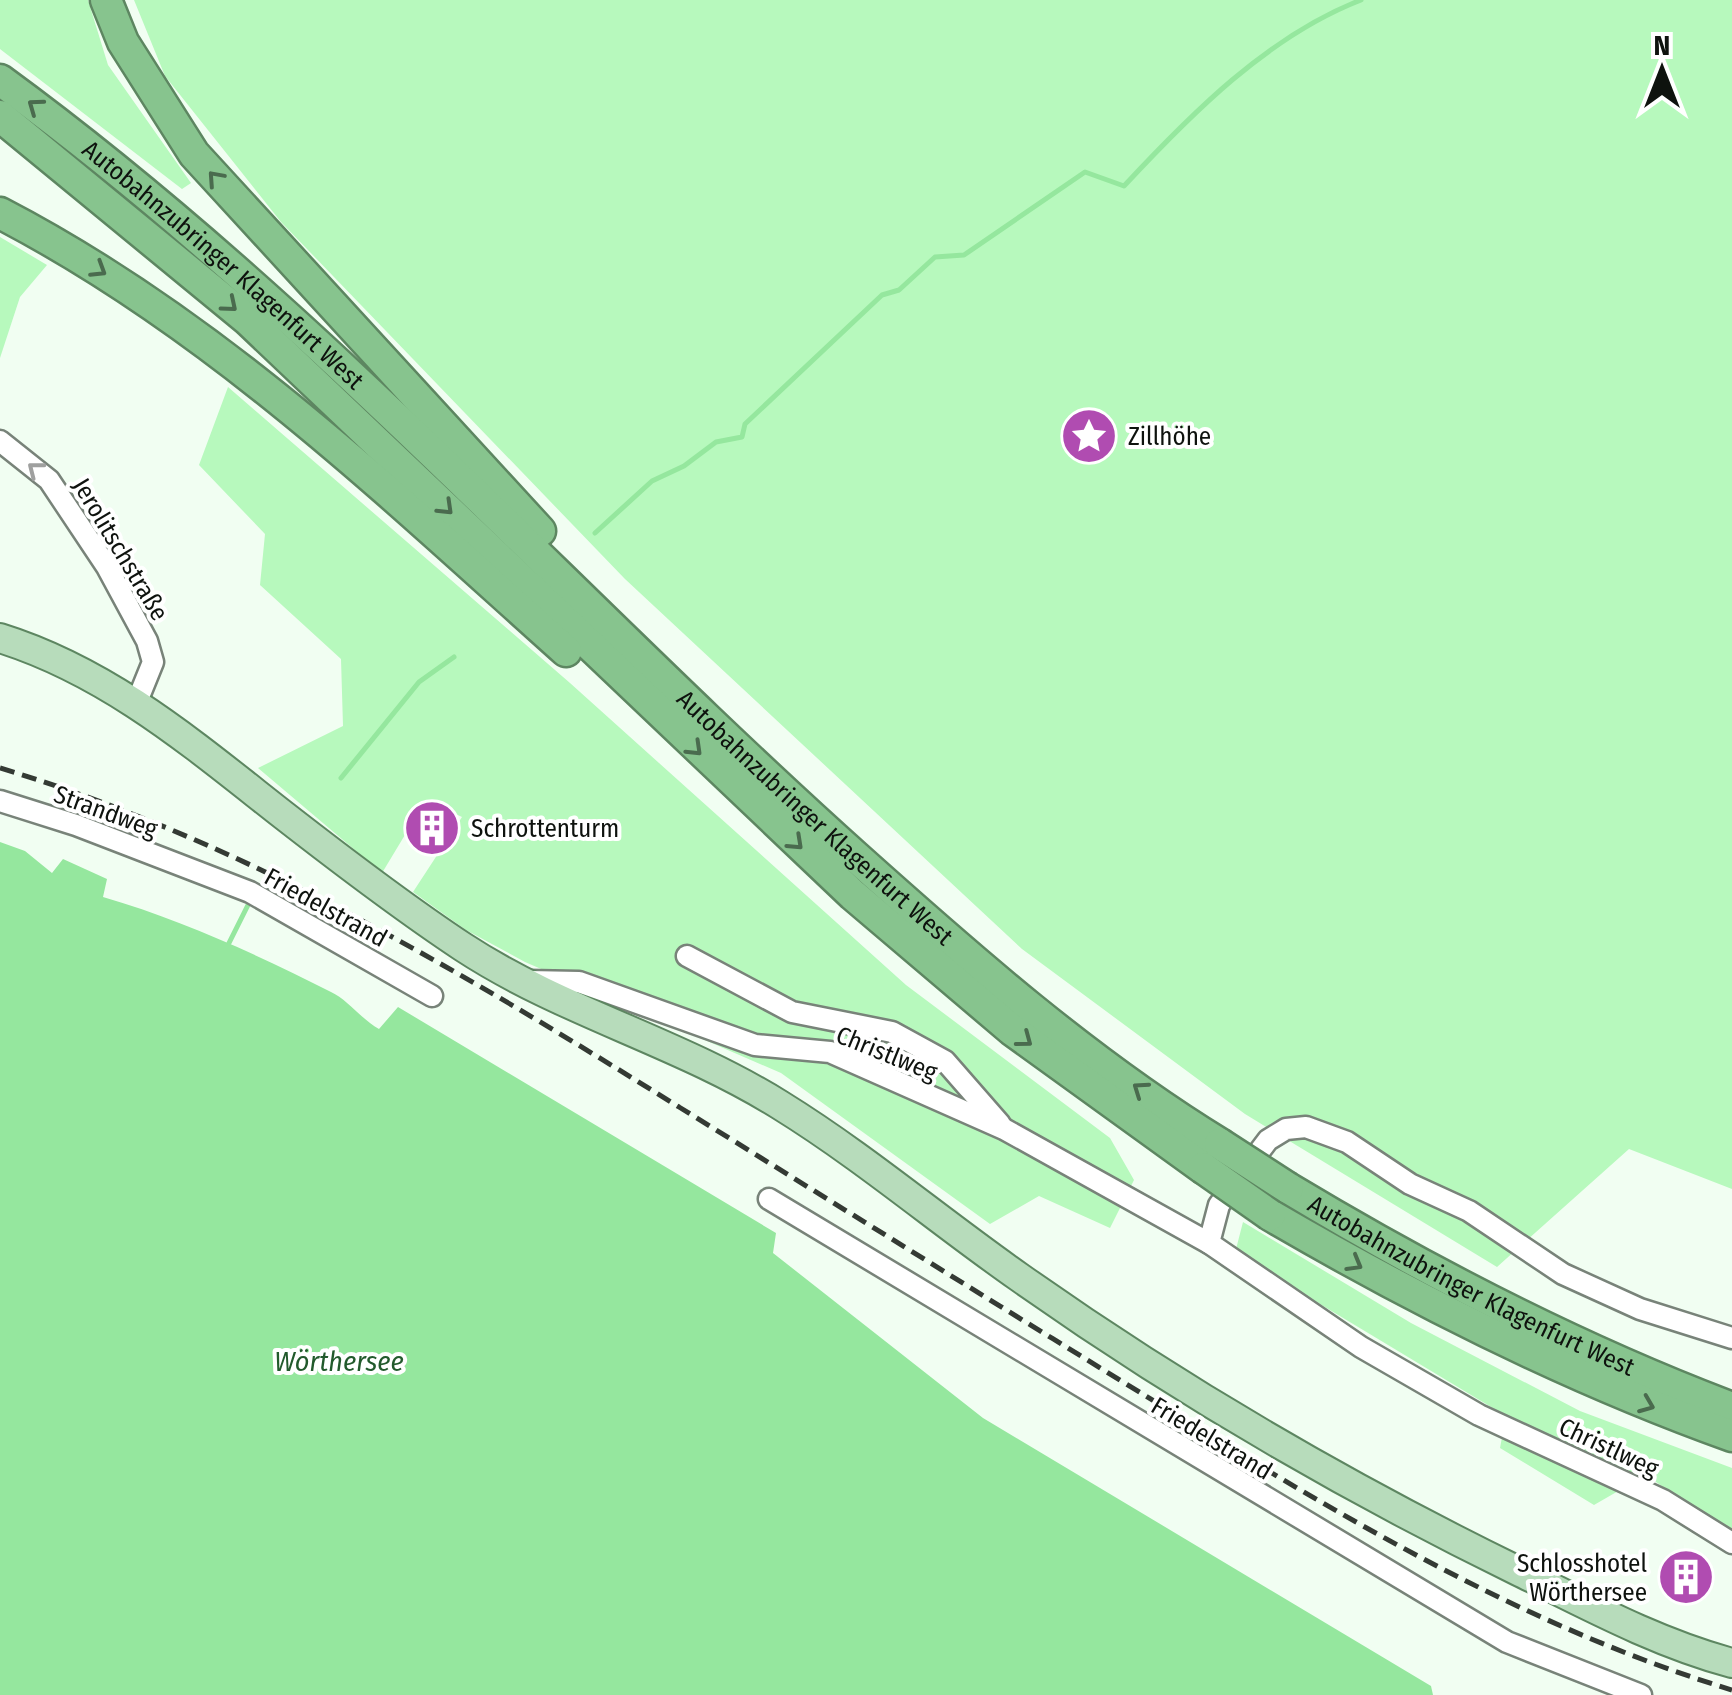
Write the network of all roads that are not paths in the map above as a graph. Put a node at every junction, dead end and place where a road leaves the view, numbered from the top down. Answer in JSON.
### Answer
{"nodes":[{"id":1,"x":106,"y":0,"type":"edge"},
{"id":2,"x":0,"y":80,"type":"edge"},
{"id":3,"x":0,"y":116,"type":"edge"},
{"id":4,"x":8,"y":217,"type":"edge"},
{"id":5,"x":0,"y":441,"type":"edge"},
{"id":6,"x":0,"y":638,"type":"edge"},
{"id":7,"x":625,"y":639,"type":"junction"},
{"id":8,"x":136,"y":704,"type":"junction"},
{"id":9,"x":666,"y":721,"type":"junction"},
{"id":10,"x":0,"y":801,"type":"edge"},
{"id":11,"x":193,"y":870,"type":"joint"},
{"id":12,"x":687,"y":956,"type":"dead end"},
{"id":13,"x":522,"y":981,"type":"junction"},
{"id":14,"x":432,"y":996,"type":"dead end"},
{"id":15,"x":1004,"y":1129,"type":"junction"},
{"id":16,"x":1211,"y":1156,"type":"junction"},
{"id":17,"x":769,"y":1199,"type":"dead end"},
{"id":18,"x":1209,"y":1243,"type":"junction"},
{"id":19,"x":1732,"y":1338,"type":"edge"},
{"id":20,"x":1732,"y":1408,"type":"edge"},
{"id":21,"x":1732,"y":1436,"type":"edge"},
{"id":22,"x":1732,"y":1543,"type":"edge"},
{"id":23,"x":1732,"y":1663,"type":"edge"},
{"id":24,"x":1642,"y":1695,"type":"edge"}],
"edges":[{"from":7,"to":1,"type":"highway","one_way":true},
{"from":7,"to":2,"type":"highway","name":"Autobahnzubringer Klagenfurt West","one_way":true},
{"from":3,"to":9,"type":"highway","name":"Autobahnzubringer Klagenfurt West","one_way":true},
{"from":4,"to":9,"type":"highway","one_way":true},
{"from":8,"to":5,"type":"street","name":"Jerolitschstraße","one_way":true},
{"from":6,"to":8,"type":"main road"},
{"from":16,"to":7,"type":"highway","name":"Autobahnzubringer Klagenfurt West","one_way":true},
{"from":8,"to":13,"type":"main road"},
{"from":9,"to":16,"type":"highway","name":"Autobahnzubringer Klagenfurt West","one_way":true},
{"from":10,"to":11,"type":"street","name":"Strandweg"},
{"from":11,"to":14,"type":"street","name":"Friedelstrand"},
{"from":12,"to":15,"type":"street"},
{"from":13,"to":15,"type":"street","name":"Christlweg"},
{"from":13,"to":23,"type":"main road"},
{"from":15,"to":18,"type":"street","name":"Christlweg"},
{"from":16,"to":20,"type":"highway","name":"Autobahnzubringer Klagenfurt West","bridge":true},
{"from":16,"to":21,"type":"highway","name":"Autobahnzubringer Klagenfurt West","one_way":true,"bridge":true},
{"from":17,"to":24,"type":"street","name":"Friedelstrand"},
{"from":18,"to":19,"type":"street"},
{"from":18,"to":22,"type":"street","name":"Christlweg"}]}
